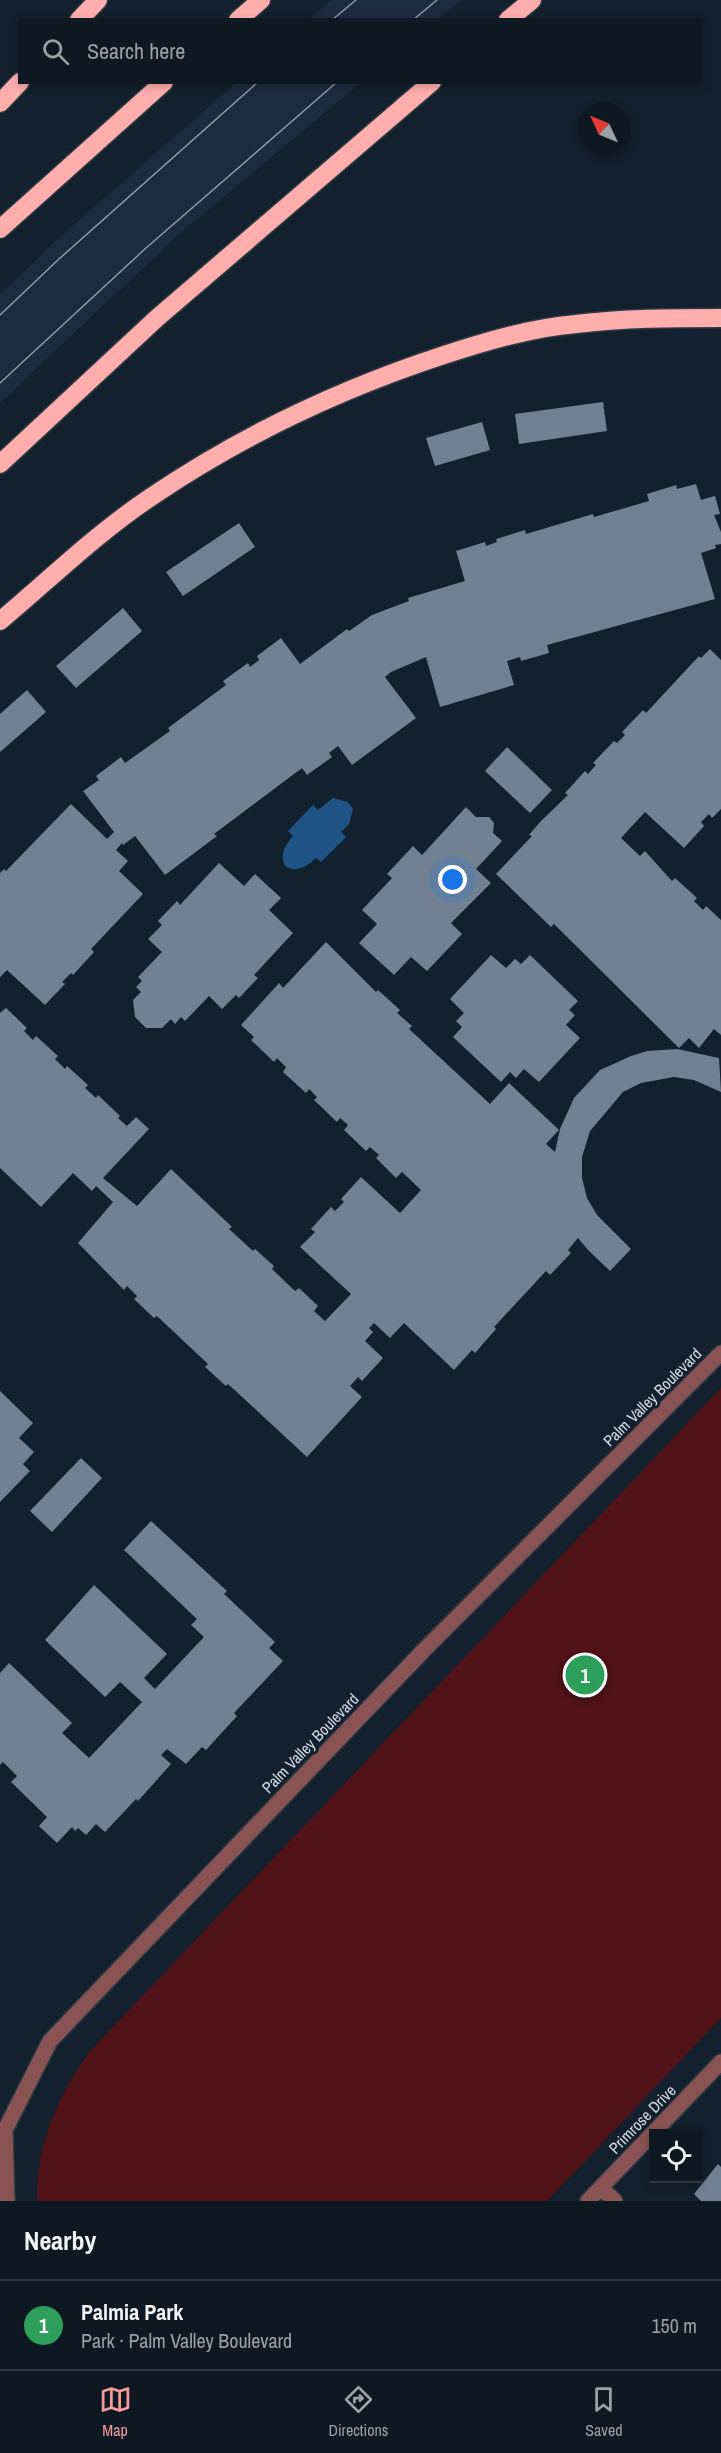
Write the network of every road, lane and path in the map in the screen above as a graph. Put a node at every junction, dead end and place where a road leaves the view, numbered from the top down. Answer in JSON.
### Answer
{"nodes":[{"id":1,"x":98,"y":0,"type":"edge"},
{"id":2,"x":261,"y":0,"type":"edge"},
{"id":3,"x":532,"y":0,"type":"edge"},
{"id":4,"x":82,"y":18,"type":"edge"},
{"id":5,"x":240,"y":18,"type":"edge"},
{"id":6,"x":510,"y":18,"type":"edge"},
{"id":7,"x":18,"y":84,"type":"edge"},
{"id":8,"x":162,"y":84,"type":"edge"},
{"id":9,"x":430,"y":84,"type":"edge"},
{"id":10,"x":0,"y":103,"type":"edge"},
{"id":11,"x":0,"y":229,"type":"edge"},
{"id":12,"x":721,"y":318,"type":"edge"},
{"id":13,"x":0,"y":464,"type":"edge"},
{"id":14,"x":0,"y":621,"type":"edge"},
{"id":15,"x":721,"y":1353,"type":"edge"},
{"id":16,"x":721,"y":2062,"type":"edge"},
{"id":17,"x":601,"y":2188,"type":"junction"},
{"id":18,"x":7,"y":2201,"type":"edge"},
{"id":19,"x":588,"y":2201,"type":"edge"},
{"id":20,"x":615,"y":2201,"type":"edge"}],
"edges":[{"from":1,"to":4,"type":"highway"},
{"from":2,"to":5,"type":"highway"},
{"from":3,"to":6,"type":"highway"},
{"from":7,"to":10,"type":"highway"},
{"from":8,"to":11,"type":"highway"},
{"from":9,"to":13,"type":"highway"},
{"from":12,"to":14,"type":"highway"},
{"from":15,"to":18,"type":"street","name":"Palm Valley Boulevard"},
{"from":16,"to":17,"type":"street","name":"Primrose Drive"},
{"from":17,"to":19,"type":"street","name":"Primrose Drive"},
{"from":17,"to":20,"type":"street"}]}
